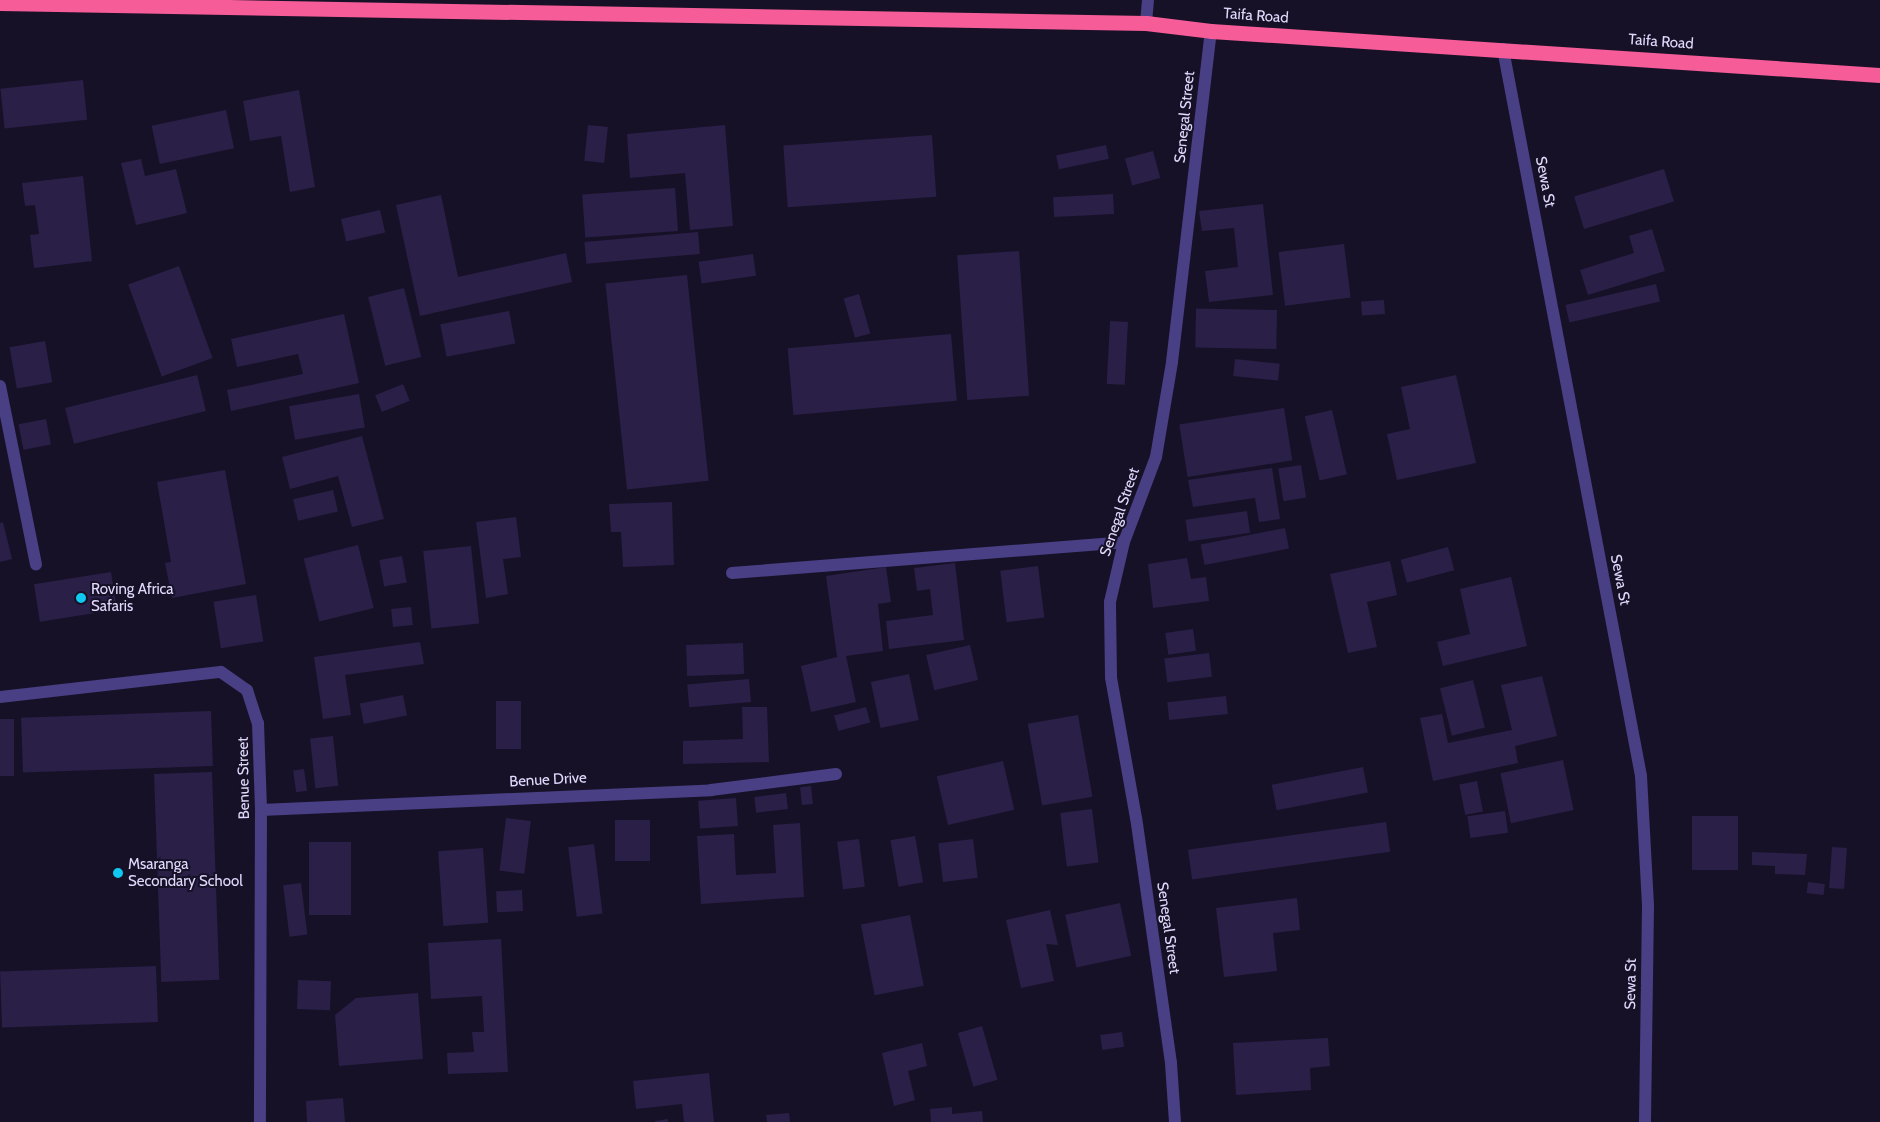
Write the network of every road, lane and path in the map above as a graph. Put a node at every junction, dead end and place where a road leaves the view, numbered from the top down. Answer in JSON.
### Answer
{"nodes":[{"id":1,"x":1148,"y":0,"type":"edge"},
{"id":2,"x":0,"y":3,"type":"edge"},
{"id":3,"x":1146,"y":23,"type":"junction"},
{"id":4,"x":1211,"y":31,"type":"junction"},
{"id":5,"x":1503,"y":49,"type":"junction"},
{"id":6,"x":1880,"y":75,"type":"edge"},
{"id":7,"x":0,"y":386,"type":"edge"},
{"id":8,"x":1124,"y":542,"type":"junction"},
{"id":9,"x":36,"y":564,"type":"dead end"},
{"id":10,"x":732,"y":574,"type":"dead end"},
{"id":11,"x":0,"y":697,"type":"edge"},
{"id":12,"x":836,"y":774,"type":"dead end"},
{"id":13,"x":261,"y":810,"type":"junction"},
{"id":14,"x":260,"y":1122,"type":"edge"},
{"id":15,"x":1175,"y":1122,"type":"edge"},
{"id":16,"x":1646,"y":1122,"type":"edge"}],
"edges":[{"from":1,"to":3,"type":"street"},
{"from":2,"to":3,"type":"highway","name":"Taifa Road"},
{"from":3,"to":4,"type":"highway","name":"Taifa Road"},
{"from":4,"to":5,"type":"highway","name":"Taifa Road"},
{"from":4,"to":8,"type":"street","name":"Senegal Street"},
{"from":5,"to":6,"type":"highway","name":"Taifa Road"},
{"from":5,"to":16,"type":"street","name":"Sewa St"},
{"from":7,"to":9,"type":"street"},
{"from":8,"to":10,"type":"street"},
{"from":8,"to":15,"type":"street","name":"Senegal Street"},
{"from":11,"to":13,"type":"street","name":"Benue Street"},
{"from":12,"to":13,"type":"street","name":"Benue Drive"},
{"from":13,"to":14,"type":"street","name":"Benue Street"}]}
